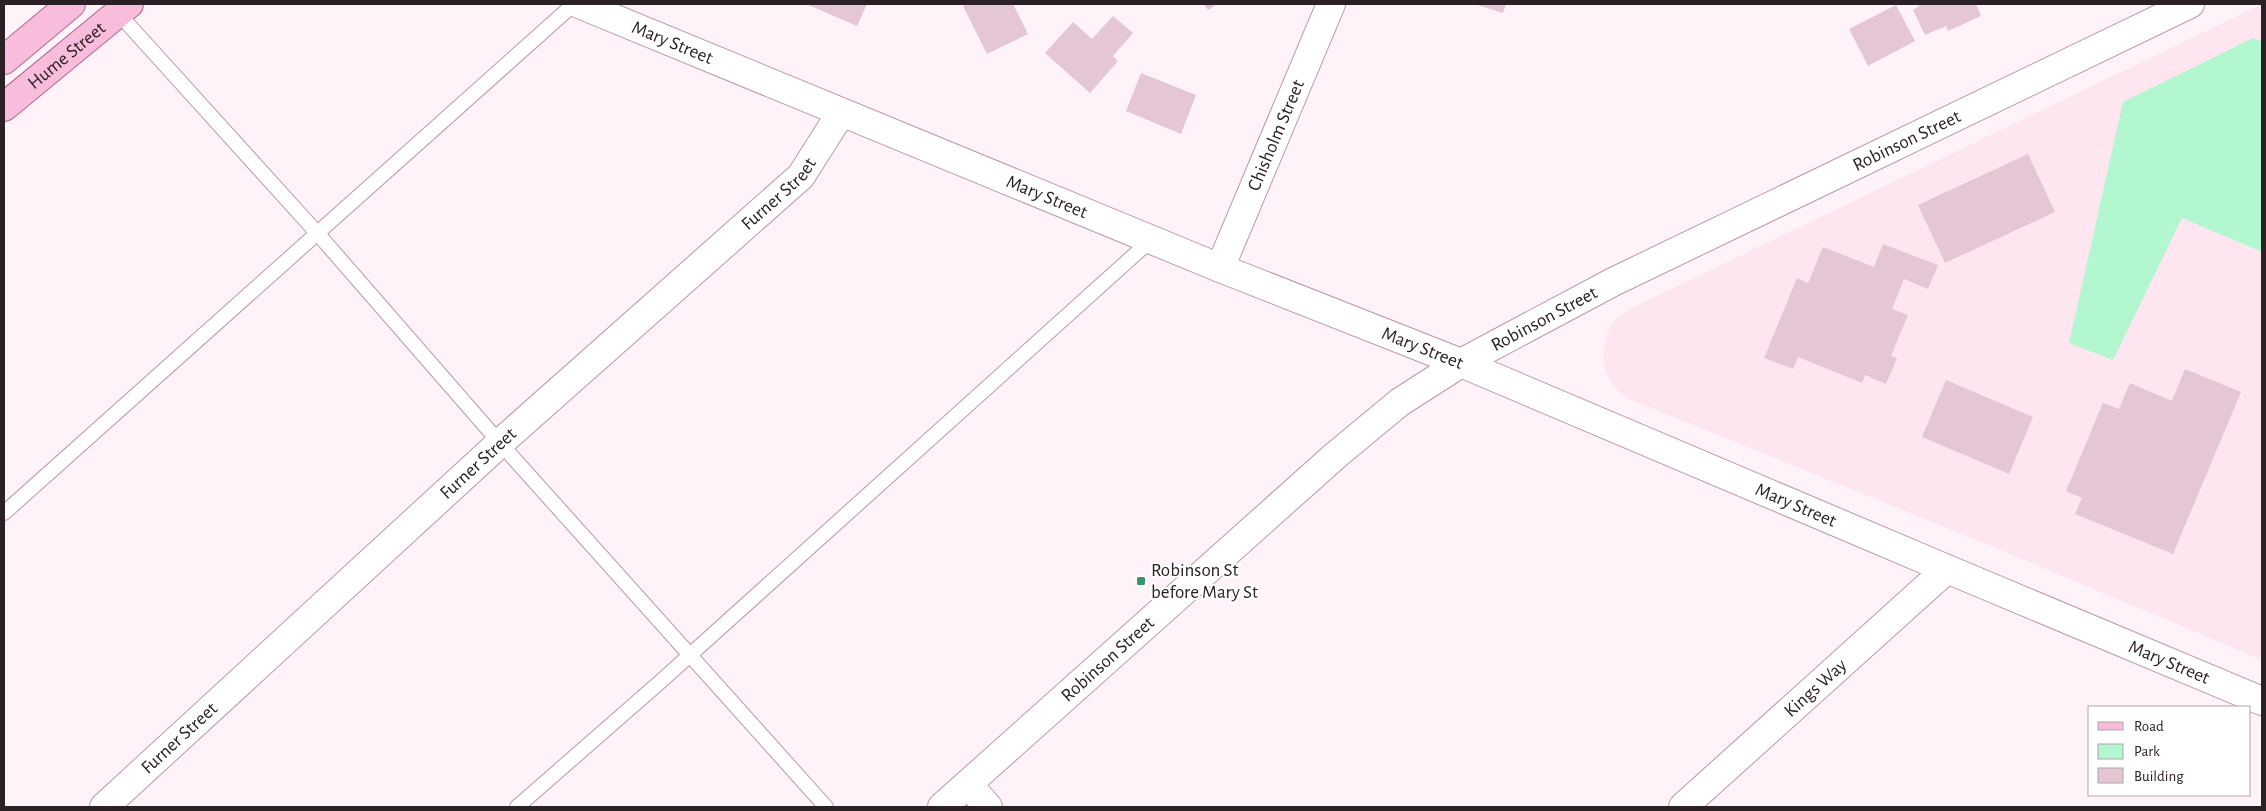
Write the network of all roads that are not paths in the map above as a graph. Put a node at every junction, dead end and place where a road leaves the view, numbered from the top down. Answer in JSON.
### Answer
{"nodes":[{"id":1,"x":71,"y":4,"type":"edge"},
{"id":2,"x":574,"y":4,"type":"edge"},
{"id":3,"x":579,"y":4,"type":"edge"},
{"id":4,"x":1331,"y":4,"type":"edge"},
{"id":5,"x":2190,"y":4,"type":"edge"},
{"id":6,"x":123,"y":8,"type":"edge"},
{"id":7,"x":4,"y":60,"type":"edge"},
{"id":8,"x":4,"y":107,"type":"edge"},
{"id":9,"x":841,"y":113,"type":"junction"},
{"id":10,"x":318,"y":234,"type":"junction"},
{"id":11,"x":1151,"y":240,"type":"junction"},
{"id":12,"x":1220,"y":268,"type":"junction"},
{"id":13,"x":1461,"y":363,"type":"junction"},
{"id":14,"x":500,"y":443,"type":"junction"},
{"id":15,"x":4,"y":513,"type":"edge"},
{"id":16,"x":1947,"y":570,"type":"junction"},
{"id":17,"x":689,"y":655,"type":"junction"},
{"id":18,"x":2262,"y":701,"type":"edge"},
{"id":19,"x":968,"y":784,"type":"junction"},
{"id":20,"x":104,"y":807,"type":"edge"},
{"id":21,"x":517,"y":807,"type":"edge"},
{"id":22,"x":826,"y":807,"type":"edge"},
{"id":23,"x":942,"y":807,"type":"edge"},
{"id":24,"x":988,"y":807,"type":"edge"},
{"id":25,"x":1683,"y":807,"type":"edge"}],
"edges":[{"from":1,"to":7,"type":"main road","name":"Hume Street"},
{"from":2,"to":10,"type":"lane"},
{"from":3,"to":9,"type":"street","name":"Mary Street"},
{"from":4,"to":12,"type":"street","name":"Chisholm Street"},
{"from":5,"to":13,"type":"street","name":"Robinson Street"},
{"from":6,"to":8,"type":"main road","name":"Hume Street"},
{"from":6,"to":10,"type":"lane"},
{"from":9,"to":11,"type":"street","name":"Mary Street"},
{"from":9,"to":14,"type":"street","name":"Furner Street"},
{"from":10,"to":14,"type":"lane"},
{"from":10,"to":15,"type":"lane"},
{"from":11,"to":12,"type":"street","name":"Mary Street"},
{"from":11,"to":17,"type":"lane"},
{"from":12,"to":13,"type":"street","name":"Mary Street"},
{"from":13,"to":16,"type":"street","name":"Mary Street"},
{"from":13,"to":19,"type":"street","name":"Robinson Street"},
{"from":14,"to":17,"type":"lane"},
{"from":14,"to":20,"type":"street","name":"Furner Street"},
{"from":16,"to":18,"type":"street","name":"Mary Street"},
{"from":16,"to":25,"type":"street","name":"Kings Way"},
{"from":17,"to":21,"type":"lane"},
{"from":17,"to":22,"type":"lane"},
{"from":19,"to":23,"type":"street","name":"Robinson Street"},
{"from":19,"to":24,"type":"street"}]}
